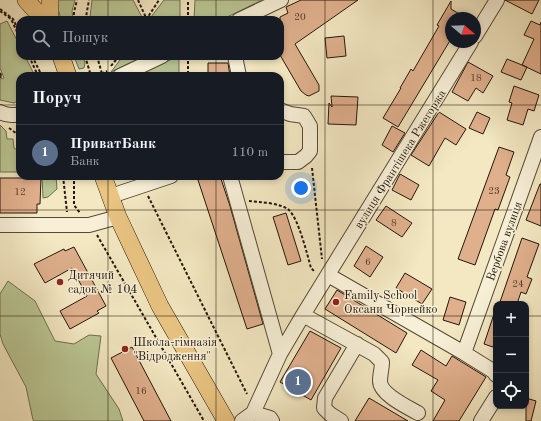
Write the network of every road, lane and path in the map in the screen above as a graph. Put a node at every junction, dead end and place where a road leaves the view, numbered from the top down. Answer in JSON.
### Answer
{"nodes":[{"id":1,"x":26,"y":0,"type":"edge"},
{"id":2,"x":50,"y":0,"type":"edge"},
{"id":3,"x":77,"y":0,"type":"edge"},
{"id":4,"x":89,"y":0,"type":"edge"},
{"id":5,"x":138,"y":0,"type":"edge"},
{"id":6,"x":160,"y":0,"type":"edge"},
{"id":7,"x":188,"y":0,"type":"edge"},
{"id":8,"x":281,"y":0,"type":"edge"},
{"id":9,"x":497,"y":0,"type":"edge"},
{"id":10,"x":0,"y":10,"type":"edge"},
{"id":11,"x":40,"y":16,"type":"edge"},
{"id":12,"x":50,"y":16,"type":"edge"},
{"id":13,"x":74,"y":16,"type":"edge"},
{"id":14,"x":86,"y":16,"type":"edge"},
{"id":15,"x":144,"y":16,"type":"edge"},
{"id":16,"x":149,"y":16,"type":"edge"},
{"id":17,"x":188,"y":16,"type":"edge"},
{"id":18,"x":247,"y":16,"type":"edge"},
{"id":19,"x":16,"y":25,"type":"edge"},
{"id":20,"x":481,"y":26,"type":"edge"},
{"id":21,"x":16,"y":30,"type":"edge"},
{"id":22,"x":467,"y":48,"type":"edge"},
{"id":23,"x":30,"y":60,"type":"edge"},
{"id":24,"x":34,"y":60,"type":"edge"},
{"id":25,"x":62,"y":60,"type":"edge"},
{"id":26,"x":86,"y":60,"type":"edge"},
{"id":27,"x":98,"y":60,"type":"edge"},
{"id":28,"x":116,"y":60,"type":"edge"},
{"id":29,"x":154,"y":60,"type":"edge"},
{"id":30,"x":188,"y":60,"type":"edge"},
{"id":31,"x":236,"y":60,"type":"edge"},
{"id":32,"x":36,"y":72,"type":"edge"},
{"id":33,"x":40,"y":72,"type":"edge"},
{"id":34,"x":67,"y":72,"type":"edge"},
{"id":35,"x":90,"y":72,"type":"edge"},
{"id":36,"x":101,"y":72,"type":"edge"},
{"id":37,"x":107,"y":72,"type":"edge"},
{"id":38,"x":128,"y":72,"type":"edge"},
{"id":39,"x":188,"y":72,"type":"edge"},
{"id":40,"x":238,"y":72,"type":"edge"},
{"id":41,"x":0,"y":73,"type":"edge"},
{"id":42,"x":0,"y":77,"type":"edge"},
{"id":43,"x":0,"y":112,"type":"edge"},
{"id":44,"x":284,"y":112,"type":"edge"},
{"id":45,"x":16,"y":115,"type":"edge"},
{"id":46,"x":541,"y":137,"type":"edge"},
{"id":47,"x":310,"y":151,"type":"junction"},
{"id":48,"x":284,"y":162,"type":"edge"},
{"id":49,"x":63,"y":180,"type":"edge"},
{"id":50,"x":74,"y":180,"type":"edge"},
{"id":51,"x":105,"y":180,"type":"edge"},
{"id":52,"x":159,"y":180,"type":"edge"},
{"id":53,"x":231,"y":180,"type":"edge"},
{"id":54,"x":143,"y":185,"type":"junction"},
{"id":55,"x":111,"y":196,"type":"junction"},
{"id":56,"x":237,"y":199,"type":"junction"},
{"id":57,"x":67,"y":215,"type":"dead end"},
{"id":58,"x":74,"y":215,"type":"dead end"},
{"id":59,"x":118,"y":217,"type":"junction"},
{"id":60,"x":0,"y":224,"type":"edge"},
{"id":61,"x":99,"y":238,"type":"dead end"},
{"id":62,"x":322,"y":260,"type":"dead end"},
{"id":63,"x":326,"y":278,"type":"junction"},
{"id":64,"x":303,"y":315,"type":"junction"},
{"id":65,"x":356,"y":344,"type":"junction"},
{"id":66,"x":464,"y":353,"type":"junction"},
{"id":67,"x":280,"y":354,"type":"junction"},
{"id":68,"x":494,"y":373,"type":"edge"},
{"id":69,"x":248,"y":394,"type":"dead end"},
{"id":70,"x":493,"y":402,"type":"edge"},
{"id":71,"x":418,"y":413,"type":"dead end"},
{"id":72,"x":248,"y":417,"type":"edge"},
{"id":73,"x":204,"y":421,"type":"edge"},
{"id":74,"x":226,"y":421,"type":"edge"},
{"id":75,"x":272,"y":421,"type":"edge"},
{"id":76,"x":340,"y":421,"type":"edge"},
{"id":77,"x":481,"y":421,"type":"edge"}],
"edges":[{"from":1,"to":11,"type":"main road"},
{"from":2,"to":12,"type":"main road"},
{"from":3,"to":13,"type":"path"},
{"from":4,"to":14,"type":"path"},
{"from":5,"to":15,"type":"path"},
{"from":6,"to":16,"type":"path"},
{"from":7,"to":17,"type":"path"},
{"from":8,"to":18,"type":"street"},
{"from":9,"to":20,"type":"street"},
{"from":10,"to":19,"type":"path"},
{"from":10,"to":21,"type":"path"},
{"from":22,"to":63,"type":"street","name":"вулиця Франтішека Ржегоржа"},
{"from":23,"to":32,"type":"path"},
{"from":24,"to":33,"type":"path"},
{"from":25,"to":34,"type":"main road"},
{"from":26,"to":35,"type":"path"},
{"from":27,"to":36,"type":"path"},
{"from":28,"to":37,"type":"path"},
{"from":29,"to":38,"type":"street"},
{"from":30,"to":39,"type":"path"},
{"from":31,"to":40,"type":"street"},
{"from":41,"to":42,"type":"path"},
{"from":43,"to":45,"type":"street"},
{"from":44,"to":47,"type":"street"},
{"from":46,"to":66,"type":"street","name":"Вербова вулиця"},
{"from":47,"to":48,"type":"street"},
{"from":47,"to":62,"type":"path"},
{"from":49,"to":57,"type":"path"},
{"from":50,"to":58,"type":"path"},
{"from":51,"to":55,"type":"main road"},
{"from":52,"to":54,"type":"street"},
{"from":53,"to":56,"type":"street"},
{"from":54,"to":55,"type":"street"},
{"from":54,"to":69,"type":"path"},
{"from":55,"to":59,"type":"main road"},
{"from":56,"to":63,"type":"path"},
{"from":56,"to":67,"type":"street"},
{"from":59,"to":60,"type":"street"},
{"from":59,"to":74,"type":"main road"},
{"from":61,"to":73,"type":"path"},
{"from":63,"to":64,"type":"street","name":"вулиця Франтішека Ржегоржа"},
{"from":63,"to":66,"type":"street"},
{"from":64,"to":65,"type":"street"},
{"from":64,"to":67,"type":"street","name":"вулиця Франтішека Ржегоржа"},
{"from":65,"to":71,"type":"street"},
{"from":65,"to":76,"type":"street"},
{"from":66,"to":68,"type":"street"},
{"from":67,"to":72,"type":"street","name":"вулиця Франтішека Ржегоржа"},
{"from":70,"to":77,"type":"street"},
{"from":72,"to":75,"type":"street"}]}
